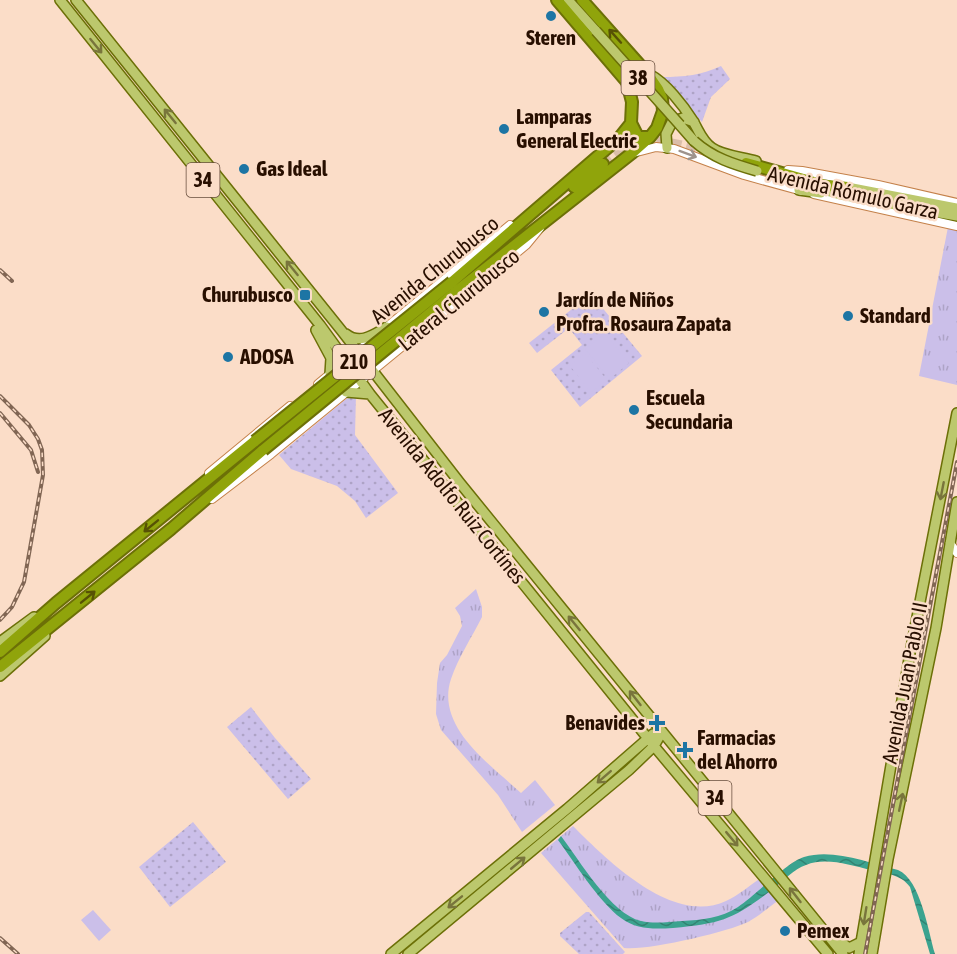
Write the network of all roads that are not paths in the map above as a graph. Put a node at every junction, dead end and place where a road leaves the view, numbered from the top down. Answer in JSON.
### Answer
{"nodes":[{"id":1,"x":60,"y":0,"type":"edge"},
{"id":2,"x":76,"y":0,"type":"edge"},
{"id":3,"x":557,"y":0,"type":"edge"},
{"id":4,"x":568,"y":0,"type":"edge"},
{"id":5,"x":582,"y":0,"type":"edge"},
{"id":6,"x":647,"y":73,"type":"junction"},
{"id":7,"x":694,"y":122,"type":"junction"},
{"id":8,"x":631,"y":123,"type":"junction"},
{"id":9,"x":650,"y":137,"type":"junction"},
{"id":10,"x":667,"y":148,"type":"junction"},
{"id":11,"x":632,"y":153,"type":"junction"},
{"id":12,"x":716,"y":154,"type":"tunnel mouth"},
{"id":13,"x":603,"y":164,"type":"tunnel mouth"},
{"id":14,"x":788,"y":170,"type":"junction"},
{"id":15,"x":203,"y":180,"type":"junction"},
{"id":16,"x":799,"y":190,"type":"junction"},
{"id":17,"x":844,"y":191,"type":"junction"},
{"id":18,"x":866,"y":195,"type":"junction"},
{"id":19,"x":549,"y":200,"type":"junction"},
{"id":20,"x":957,"y":203,"type":"edge"},
{"id":21,"x":957,"y":208,"type":"edge"},
{"id":22,"x":957,"y":218,"type":"edge"},
{"id":23,"x":947,"y":223,"type":"junction"},
{"id":24,"x":541,"y":225,"type":"junction"},
{"id":25,"x":957,"y":226,"type":"edge"},
{"id":26,"x":507,"y":236,"type":"junction"},
{"id":27,"x":455,"y":286,"type":"junction"},
{"id":28,"x":387,"y":327,"type":"junction"},
{"id":29,"x":341,"y":330,"type":"junction"},
{"id":30,"x":371,"y":340,"type":"junction"},
{"id":31,"x":402,"y":346,"type":"junction"},
{"id":32,"x":357,"y":351,"type":"junction"},
{"id":33,"x":387,"y":359,"type":"junction"},
{"id":34,"x":345,"y":361,"type":"junction"},
{"id":35,"x":372,"y":371,"type":"junction"},
{"id":36,"x":330,"y":374,"type":"junction"},
{"id":37,"x":360,"y":381,"type":"junction"},
{"id":38,"x":346,"y":392,"type":"junction"},
{"id":39,"x":370,"y":394,"type":"junction"},
{"id":40,"x":957,"y":413,"type":"edge"},
{"id":41,"x":196,"y":489,"type":"junction"},
{"id":42,"x":202,"y":502,"type":"junction"},
{"id":43,"x":957,"y":502,"type":"edge"},
{"id":44,"x":950,"y":543,"type":"junction"},
{"id":45,"x":957,"y":553,"type":"edge"},
{"id":46,"x":66,"y":615,"type":"junction"},
{"id":47,"x":1,"y":648,"type":"edge"},
{"id":48,"x":0,"y":667,"type":"edge"},
{"id":49,"x":0,"y":675,"type":"edge"},
{"id":50,"x":659,"y":730,"type":"junction"},
{"id":51,"x":652,"y":742,"type":"junction"},
{"id":52,"x":810,"y":914,"type":"junction"},
{"id":53,"x":861,"y":942,"type":"junction"},
{"id":54,"x":391,"y":954,"type":"edge"},
{"id":55,"x":408,"y":954,"type":"edge"},
{"id":56,"x":828,"y":954,"type":"edge"},
{"id":57,"x":843,"y":954,"type":"edge"},
{"id":58,"x":859,"y":954,"type":"edge"},
{"id":59,"x":872,"y":954,"type":"edge"}],
"edges":[{"from":1,"to":15,"type":"main road","name":"Avenida Adolfo Ruiz Cortínes","number":"34","one_way":true},
{"from":29,"to":2,"type":"main road","name":"Avenida Adolfo Ruiz Cortínes","number":"34","one_way":true},
{"from":3,"to":8,"type":"highway"},
{"from":4,"to":17,"type":"main road","name":"Avenida Rómulo Garza","number":"38","bridge":true},
{"from":6,"to":5,"type":"highway","number":"38","one_way":true},
{"from":6,"to":7,"type":"main road","name":"Avenida Rómulo Garza","number":"38"},
{"from":6,"to":9,"type":"highway","name":"Avenida Churubusco","number":"210"},
{"from":7,"to":10,"type":"main road"},
{"from":7,"to":14,"type":"main road","name":"Avenida Rómulo Garza","number":"38"},
{"from":8,"to":9,"type":"highway"},
{"from":8,"to":19,"type":"highway","name":"Avenida Churubusco","number":"210"},
{"from":9,"to":11,"type":"highway","name":"Avenida Churubusco","number":"210"},
{"from":10,"to":11,"type":"street","name":"Avenida Rómulo Garza"},
{"from":10,"to":16,"type":"street","name":"Avenida Rómulo Garza","one_way":true},
{"from":11,"to":24,"type":"highway","name":"Avenida Churubusco","number":"210"},
{"from":12,"to":17,"type":"highway"},
{"from":13,"to":26,"type":"highway"},
{"from":14,"to":17,"type":"main road","name":"Avenida Rómulo Garza","number":"38"},
{"from":14,"to":20,"type":"street","name":"Avenida Rómulo Garza"},
{"from":15,"to":34,"type":"main road","name":"Avenida Adolfo Ruiz Cortínes","number":"34"},
{"from":15,"to":36,"type":"main road"},
{"from":16,"to":17,"type":"main road"},
{"from":16,"to":23,"type":"street","name":"Avenida Rómulo Garza"},
{"from":17,"to":18,"type":"main road","name":"Avenida Rómulo Garza","number":"38"},
{"from":18,"to":21,"type":"main road","name":"Avenida Rómulo Garza","number":"38"},
{"from":18,"to":22,"type":"main road","name":"Avenida Rómulo Garza","number":"38"},
{"from":19,"to":26,"type":"highway","name":"Avenida Churubusco","number":"210"},
{"from":19,"to":28,"type":"street","name":"Lateral Churubusco"},
{"from":22,"to":23,"type":"street"},
{"from":23,"to":25,"type":"street","name":"Avenida Rómulo Garza"},
{"from":24,"to":27,"type":"highway","name":"Avenida Churubusco","number":"210"},
{"from":24,"to":31,"type":"street","name":"Lateral Churubusco"},
{"from":26,"to":27,"type":"highway","name":"Avenida Churubusco","number":"210"},
{"from":27,"to":41,"type":"highway","name":"Avenida Churubusco","number":"210","bridge":true},
{"from":27,"to":42,"type":"highway","name":"Avenida Churubusco","number":"210","bridge":true},
{"from":28,"to":29,"type":"main road"},
{"from":28,"to":30,"type":"street","name":"Lateral Churubusco"},
{"from":28,"to":31,"type":"street"},
{"from":29,"to":32,"type":"main road","name":"Avenida Adolfo Ruiz Cortínes","number":"34"},
{"from":30,"to":32,"type":"street","name":"Lateral Churubusco"},
{"from":30,"to":33,"type":"street"},
{"from":31,"to":33,"type":"street","name":"Lateral Churubusco"},
{"from":32,"to":34,"type":"street","name":"Lateral Churubusco"},
{"from":32,"to":35,"type":"main road","name":"Avenida Adolfo Ruiz Cortínes","number":"34"},
{"from":33,"to":35,"type":"street","name":"Lateral Churubusco"},
{"from":34,"to":36,"type":"street","name":"Lateral Churubusco"},
{"from":34,"to":37,"type":"main road","name":"Avenida Adolfo Ruiz Cortínes","number":"34"},
{"from":35,"to":37,"type":"street","name":"Lateral Churubusco"},
{"from":50,"to":35,"type":"main road","name":"Avenida Adolfo Ruiz Cortínes","number":"34","one_way":true},
{"from":36,"to":41,"type":"street","name":"Lateral Churubusco"},
{"from":37,"to":38,"type":"street","name":"Lateral Churubusco"},
{"from":37,"to":39,"type":"main road","name":"Avenida Adolfo Ruiz Cortínes","number":"34"},
{"from":38,"to":39,"type":"main road"},
{"from":38,"to":42,"type":"street","name":"Lateral Churubusco"},
{"from":39,"to":51,"type":"main road","name":"Avenida Adolfo Ruiz Cortínes","number":"34"},
{"from":40,"to":53,"type":"main road","name":"Avenida Juan Pablo II","one_way":true},
{"from":41,"to":47,"type":"highway","name":"Avenida Churubusco","number":"210","one_way":true},
{"from":46,"to":42,"type":"highway","name":"Avenida Churubusco","number":"210","one_way":true},
{"from":43,"to":44,"type":"main road","name":"Avenida Juan Pablo II"},
{"from":44,"to":45,"type":"street"},
{"from":59,"to":44,"type":"main road","name":"Avenida Juan Pablo II","one_way":true},
{"from":46,"to":48,"type":"highway","name":"Avenida Churubusco","number":"210"},
{"from":46,"to":49,"type":"main road","name":"Avenida Churubusco"},
{"from":50,"to":51,"type":"main road"},
{"from":52,"to":50,"type":"main road","number":"34","one_way":true},
{"from":51,"to":54,"type":"main road","one_way":true},
{"from":55,"to":51,"type":"main road","one_way":true},
{"from":51,"to":56,"type":"main road","number":"34","one_way":true},
{"from":52,"to":53,"type":"main road"},
{"from":52,"to":57,"type":"main road","number":"34"},
{"from":53,"to":58,"type":"main road","name":"Avenida Juan Pablo II"}]}
